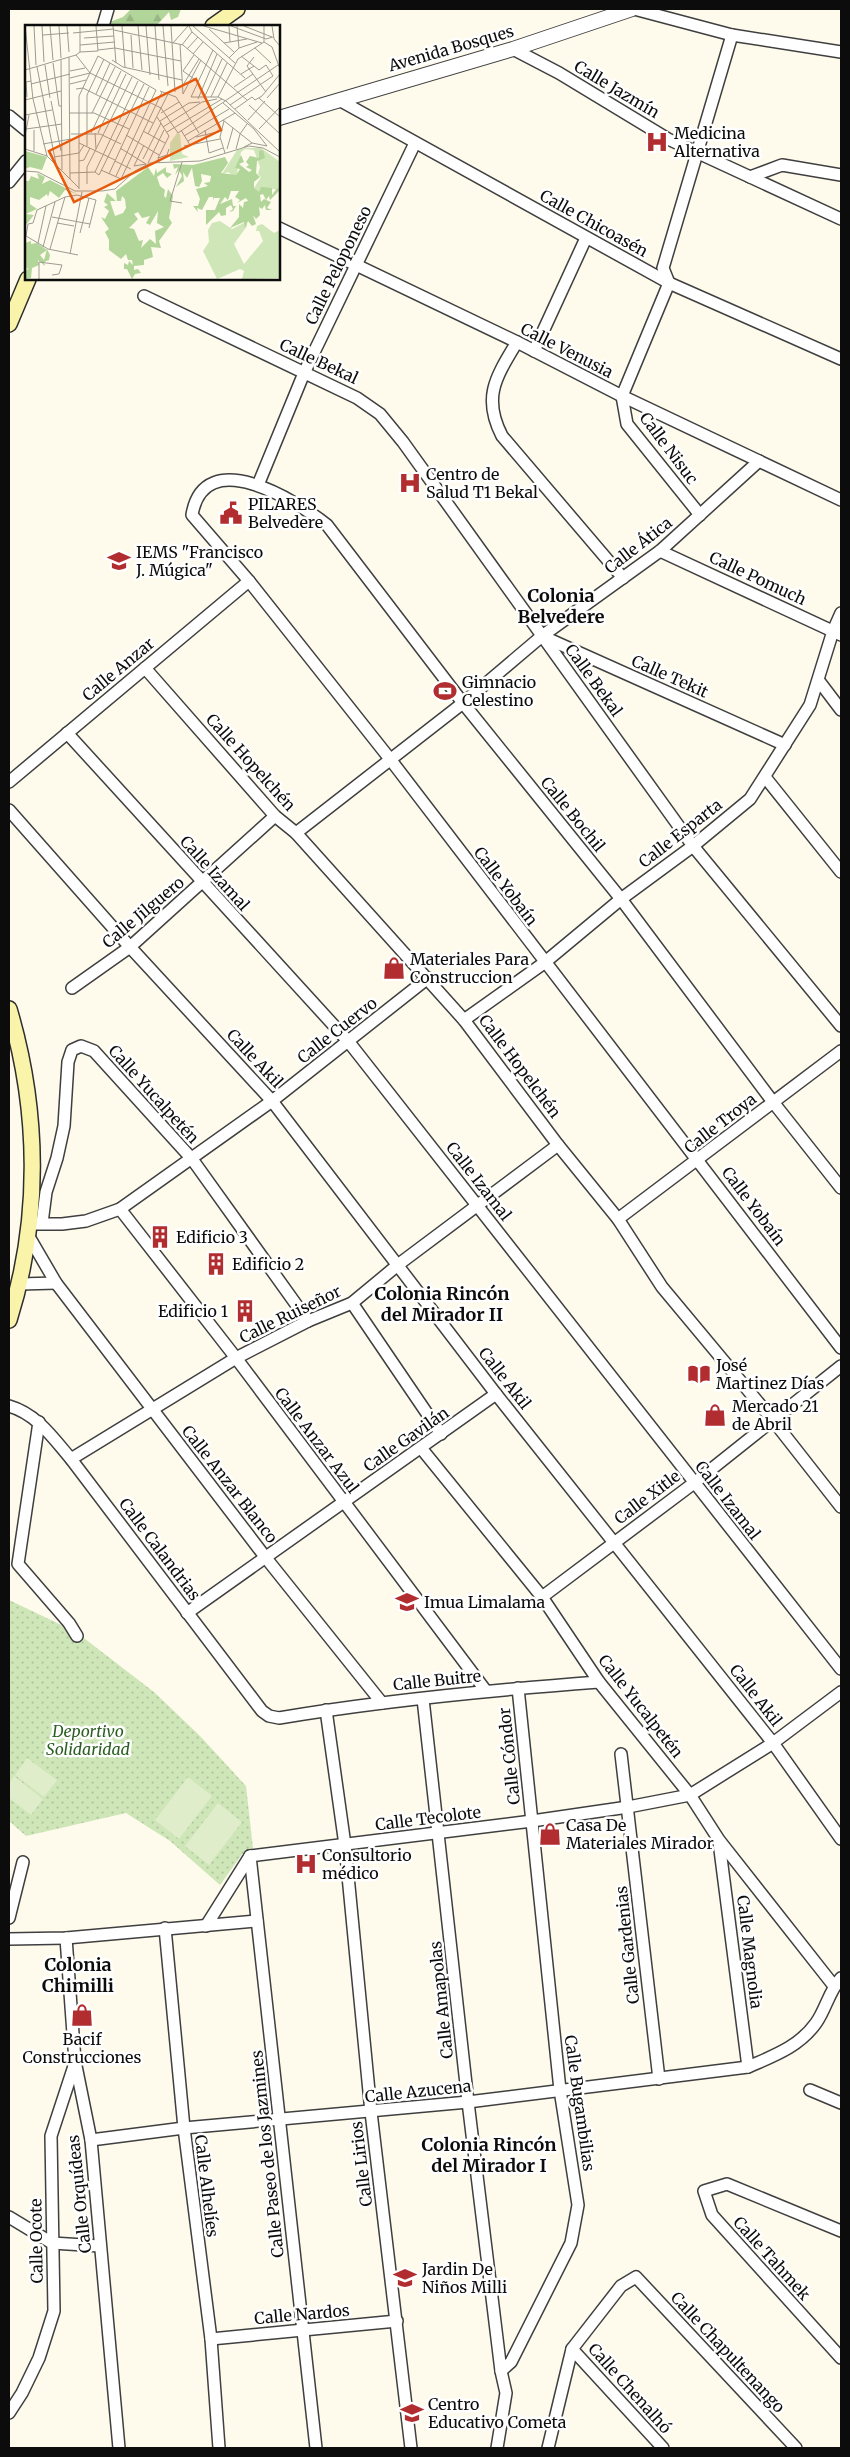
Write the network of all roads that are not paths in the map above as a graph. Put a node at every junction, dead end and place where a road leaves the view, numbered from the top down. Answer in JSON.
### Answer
{"nodes":[{"id":1,"x":108,"y":9,"type":"edge"},
{"id":2,"x":237,"y":9,"type":"edge"},
{"id":3,"x":633,"y":9,"type":"edge"},
{"id":4,"x":104,"y":25,"type":"edge"},
{"id":5,"x":214,"y":25,"type":"edge"},
{"id":6,"x":732,"y":35,"type":"junction"},
{"id":7,"x":513,"y":49,"type":"junction"},
{"id":8,"x":841,"y":52,"type":"edge"},
{"id":9,"x":338,"y":100,"type":"junction"},
{"id":10,"x":9,"y":116,"type":"edge"},
{"id":11,"x":280,"y":118,"type":"edge"},
{"id":12,"x":25,"y":129,"type":"edge"},
{"id":13,"x":415,"y":143,"type":"junction"},
{"id":14,"x":696,"y":152,"type":"junction"},
{"id":15,"x":25,"y":162,"type":"edge"},
{"id":16,"x":841,"y":175,"type":"edge"},
{"id":17,"x":750,"y":177,"type":"junction"},
{"id":18,"x":9,"y":182,"type":"edge"},
{"id":19,"x":841,"y":219,"type":"edge"},
{"id":20,"x":280,"y":228,"type":"edge"},
{"id":21,"x":586,"y":238,"type":"junction"},
{"id":22,"x":357,"y":264,"type":"junction"},
{"id":23,"x":28,"y":280,"type":"edge"},
{"id":24,"x":669,"y":283,"type":"junction"},
{"id":25,"x":144,"y":296,"type":"dead end"},
{"id":26,"x":9,"y":324,"type":"edge"},
{"id":27,"x":517,"y":342,"type":"junction"},
{"id":28,"x":534,"y":350,"type":"junction"},
{"id":29,"x":841,"y":359,"type":"edge"},
{"id":30,"x":304,"y":373,"type":"junction"},
{"id":31,"x":622,"y":396,"type":"junction"},
{"id":32,"x":759,"y":461,"type":"junction"},
{"id":33,"x":258,"y":485,"type":"junction"},
{"id":34,"x":841,"y":500,"type":"edge"},
{"id":35,"x":700,"y":515,"type":"junction"},
{"id":36,"x":660,"y":551,"type":"junction"},
{"id":37,"x":623,"y":578,"type":"junction"},
{"id":38,"x":249,"y":581,"type":"junction"},
{"id":39,"x":841,"y":613,"type":"edge"},
{"id":40,"x":837,"y":633,"type":"edge"},
{"id":41,"x":542,"y":636,"type":"junction"},
{"id":42,"x":145,"y":668,"type":"junction"},
{"id":43,"x":819,"y":681,"type":"junction"},
{"id":44,"x":463,"y":703,"type":"junction"},
{"id":45,"x":841,"y":710,"type":"edge"},
{"id":46,"x":67,"y":733,"type":"junction"},
{"id":47,"x":785,"y":745,"type":"junction"},
{"id":48,"x":390,"y":759,"type":"junction"},
{"id":49,"x":765,"y":777,"type":"junction"},
{"id":50,"x":9,"y":782,"type":"edge"},
{"id":51,"x":9,"y":810,"type":"edge"},
{"id":52,"x":275,"y":816,"type":"junction"},
{"id":53,"x":296,"y":833,"type":"junction"},
{"id":54,"x":694,"y":846,"type":"junction"},
{"id":55,"x":841,"y":872,"type":"edge"},
{"id":56,"x":202,"y":883,"type":"junction"},
{"id":57,"x":621,"y":899,"type":"junction"},
{"id":58,"x":130,"y":947,"type":"junction"},
{"id":59,"x":544,"y":963,"type":"junction"},
{"id":60,"x":428,"y":978,"type":"junction"},
{"id":61,"x":72,"y":988,"type":"dead end"},
{"id":62,"x":9,"y":1009,"type":"edge"},
{"id":63,"x":464,"y":1020,"type":"junction"},
{"id":64,"x":841,"y":1026,"type":"edge"},
{"id":65,"x":348,"y":1042,"type":"junction"},
{"id":66,"x":841,"y":1051,"type":"edge"},
{"id":67,"x":272,"y":1101,"type":"junction"},
{"id":68,"x":773,"y":1102,"type":"junction"},
{"id":69,"x":558,"y":1145,"type":"junction"},
{"id":70,"x":192,"y":1160,"type":"junction"},
{"id":71,"x":699,"y":1160,"type":"junction"},
{"id":72,"x":841,"y":1188,"type":"edge"},
{"id":73,"x":478,"y":1206,"type":"junction"},
{"id":74,"x":120,"y":1209,"type":"junction"},
{"id":75,"x":618,"y":1219,"type":"junction"},
{"id":76,"x":33,"y":1227,"type":"junction"},
{"id":77,"x":398,"y":1264,"type":"junction"},
{"id":78,"x":56,"y":1283,"type":"junction"},
{"id":79,"x":20,"y":1284,"type":"junction"},
{"id":80,"x":352,"y":1303,"type":"junction"},
{"id":81,"x":9,"y":1320,"type":"edge"},
{"id":82,"x":308,"y":1321,"type":"junction"},
{"id":83,"x":841,"y":1348,"type":"edge"},
{"id":84,"x":236,"y":1358,"type":"junction"},
{"id":85,"x":841,"y":1366,"type":"edge"},
{"id":86,"x":496,"y":1394,"type":"junction"},
{"id":87,"x":9,"y":1406,"type":"edge"},
{"id":88,"x":152,"y":1410,"type":"junction"},
{"id":89,"x":772,"y":1419,"type":"junction"},
{"id":90,"x":39,"y":1422,"type":"junction"},
{"id":91,"x":441,"y":1434,"type":"junction"},
{"id":92,"x":421,"y":1448,"type":"junction"},
{"id":93,"x":71,"y":1459,"type":"junction"},
{"id":94,"x":694,"y":1483,"type":"junction"},
{"id":95,"x":344,"y":1503,"type":"junction"},
{"id":96,"x":841,"y":1507,"type":"edge"},
{"id":97,"x":614,"y":1542,"type":"junction"},
{"id":98,"x":266,"y":1558,"type":"junction"},
{"id":99,"x":542,"y":1597,"type":"junction"},
{"id":100,"x":187,"y":1613,"type":"junction"},
{"id":101,"x":77,"y":1636,"type":"dead end"},
{"id":102,"x":841,"y":1669,"type":"edge"},
{"id":103,"x":599,"y":1682,"type":"junction"},
{"id":104,"x":518,"y":1688,"type":"junction"},
{"id":105,"x":486,"y":1691,"type":"junction"},
{"id":106,"x":841,"y":1692,"type":"edge"},
{"id":107,"x":423,"y":1699,"type":"junction"},
{"id":108,"x":382,"y":1703,"type":"junction"},
{"id":109,"x":326,"y":1710,"type":"junction"},
{"id":110,"x":279,"y":1718,"type":"joint"},
{"id":111,"x":773,"y":1743,"type":"junction"},
{"id":112,"x":621,"y":1754,"type":"dead end"},
{"id":113,"x":690,"y":1794,"type":"junction"},
{"id":114,"x":628,"y":1807,"type":"junction"},
{"id":115,"x":532,"y":1821,"type":"junction"},
{"id":116,"x":439,"y":1834,"type":"junction"},
{"id":117,"x":719,"y":1840,"type":"junction"},
{"id":118,"x":841,"y":1840,"type":"edge"},
{"id":119,"x":345,"y":1845,"type":"junction"},
{"id":120,"x":250,"y":1856,"type":"junction"},
{"id":121,"x":23,"y":1862,"type":"dead end"},
{"id":122,"x":9,"y":1918,"type":"edge"},
{"id":123,"x":257,"y":1921,"type":"junction"},
{"id":124,"x":206,"y":1926,"type":"junction"},
{"id":125,"x":165,"y":1928,"type":"junction"},
{"id":126,"x":66,"y":1938,"type":"junction"},
{"id":127,"x":9,"y":1939,"type":"edge"},
{"id":128,"x":838,"y":1982,"type":"edge"},
{"id":129,"x":75,"y":2061,"type":"junction"},
{"id":130,"x":748,"y":2067,"type":"junction"},
{"id":131,"x":658,"y":2078,"type":"junction"},
{"id":132,"x":560,"y":2090,"type":"junction"},
{"id":133,"x":810,"y":2090,"type":"dead end"},
{"id":134,"x":468,"y":2102,"type":"junction"},
{"id":135,"x":841,"y":2103,"type":"edge"},
{"id":136,"x":371,"y":2112,"type":"junction"},
{"id":137,"x":280,"y":2121,"type":"junction"},
{"id":138,"x":184,"y":2128,"type":"junction"},
{"id":139,"x":91,"y":2140,"type":"junction"},
{"id":140,"x":9,"y":2217,"type":"edge"},
{"id":141,"x":841,"y":2231,"type":"edge"},
{"id":142,"x":52,"y":2243,"type":"junction"},
{"id":143,"x":100,"y":2246,"type":"junction"},
{"id":144,"x":397,"y":2321,"type":"junction"},
{"id":145,"x":302,"y":2330,"type":"junction"},
{"id":146,"x":211,"y":2339,"type":"junction"},
{"id":147,"x":572,"y":2349,"type":"junction"},
{"id":148,"x":841,"y":2358,"type":"edge"},
{"id":149,"x":501,"y":2371,"type":"junction"},
{"id":150,"x":9,"y":2413,"type":"edge"},
{"id":151,"x":550,"y":2447,"type":"edge"},
{"id":152,"x":119,"y":2448,"type":"edge"},
{"id":153,"x":219,"y":2448,"type":"edge"},
{"id":154,"x":316,"y":2448,"type":"edge"},
{"id":155,"x":411,"y":2448,"type":"edge"},
{"id":156,"x":497,"y":2448,"type":"edge"},
{"id":157,"x":663,"y":2448,"type":"edge"},
{"id":158,"x":796,"y":2448,"type":"edge"}],
"edges":[{"from":1,"to":4,"type":"street"},
{"from":2,"to":5,"type":"main road"},
{"from":3,"to":6,"type":"street"},
{"from":3,"to":7,"type":"street","name":"Avenida Bosques"},
{"from":6,"to":8,"type":"street"},
{"from":6,"to":14,"type":"street"},
{"from":7,"to":9,"type":"street","name":"Avenida Bosques"},
{"from":7,"to":14,"type":"street","name":"Calle Jazmín"},
{"from":9,"to":11,"type":"street","name":"Avenida Bosques"},
{"from":9,"to":13,"type":"street","name":"Calle Chicoasén"},
{"from":10,"to":12,"type":"street"},
{"from":13,"to":21,"type":"street","name":"Calle Chicoasén"},
{"from":13,"to":22,"type":"street","name":"Calle Peloponeso"},
{"from":14,"to":17,"type":"street","name":"Calle Jazmín"},
{"from":14,"to":24,"type":"street"},
{"from":15,"to":18,"type":"street"},
{"from":16,"to":17,"type":"street"},
{"from":17,"to":19,"type":"street","name":"Calle Jazmín"},
{"from":20,"to":22,"type":"street","name":"Calle Venusia"},
{"from":21,"to":24,"type":"street","name":"Calle Chicoasén"},
{"from":21,"to":28,"type":"street"},
{"from":22,"to":27,"type":"street","name":"Calle Venusia"},
{"from":22,"to":30,"type":"street","name":"Calle Peloponeso"},
{"from":23,"to":26,"type":"main road"},
{"from":24,"to":29,"type":"street","name":"Calle Chicoasén"},
{"from":24,"to":31,"type":"street"},
{"from":25,"to":30,"type":"street","name":"Calle Bekal"},
{"from":27,"to":28,"type":"street","name":"Calle Venusia"},
{"from":27,"to":37,"type":"street"},
{"from":28,"to":31,"type":"street","name":"Calle Venusia"},
{"from":30,"to":33,"type":"street","name":"Calle Peloponeso"},
{"from":30,"to":41,"type":"street","name":"Calle Bekal"},
{"from":31,"to":32,"type":"street","name":"Calle Venusia"},
{"from":31,"to":35,"type":"street","name":"Calle Nisuc"},
{"from":32,"to":34,"type":"street","name":"Calle Venusia"},
{"from":32,"to":35,"type":"street","name":"Calle Ática"},
{"from":33,"to":38,"type":"street","name":"Calle Yobaín"},
{"from":33,"to":44,"type":"street","name":"Calle Bochil"},
{"from":35,"to":36,"type":"street","name":"Calle Ática"},
{"from":36,"to":37,"type":"street","name":"Calle Ática"},
{"from":36,"to":40,"type":"street","name":"Calle Pomuch"},
{"from":37,"to":41,"type":"street","name":"Calle Ática"},
{"from":38,"to":42,"type":"street","name":"Calle Anzar"},
{"from":38,"to":48,"type":"street","name":"Calle Yobaín"},
{"from":39,"to":40,"type":"street","name":"Calle Esparta"},
{"from":40,"to":43,"type":"street","name":"Calle Esparta"},
{"from":41,"to":44,"type":"street","name":"Calle Ática"},
{"from":41,"to":47,"type":"street","name":"Calle Tekit"},
{"from":41,"to":54,"type":"street","name":"Calle Bekal"},
{"from":42,"to":46,"type":"street","name":"Calle Anzar"},
{"from":42,"to":52,"type":"street","name":"Calle Hopelchén"},
{"from":43,"to":45,"type":"street"},
{"from":43,"to":47,"type":"street","name":"Calle Esparta"},
{"from":44,"to":48,"type":"street","name":"Calle Ática"},
{"from":44,"to":57,"type":"street","name":"Calle Bochil"},
{"from":46,"to":50,"type":"street","name":"Calle Anzar"},
{"from":46,"to":56,"type":"street","name":"Calle Izamal"},
{"from":47,"to":49,"type":"street","name":"Calle Esparta"},
{"from":48,"to":53,"type":"street","name":"Calle Ática"},
{"from":48,"to":59,"type":"street","name":"Calle Yobaín"},
{"from":49,"to":54,"type":"street","name":"Calle Esparta"},
{"from":49,"to":55,"type":"street"},
{"from":51,"to":58,"type":"street","name":"Calle Akil"},
{"from":52,"to":53,"type":"street","name":"Calle Hopelchén"},
{"from":52,"to":56,"type":"street","name":"Calle Jilguero"},
{"from":53,"to":60,"type":"street","name":"Calle Hopelchén"},
{"from":54,"to":57,"type":"street","name":"Calle Esparta"},
{"from":54,"to":64,"type":"street","name":"Calle Bekal"},
{"from":56,"to":58,"type":"street","name":"Calle Jilguero"},
{"from":56,"to":65,"type":"street","name":"Calle Izamal"},
{"from":57,"to":59,"type":"street","name":"Calle Esparta"},
{"from":57,"to":68,"type":"street","name":"Calle Bochil"},
{"from":58,"to":61,"type":"street","name":"Calle Jilguero"},
{"from":58,"to":67,"type":"street","name":"Calle Akil"},
{"from":59,"to":63,"type":"street","name":"Calle Esparta"},
{"from":59,"to":71,"type":"street","name":"Calle Yobaín"},
{"from":60,"to":63,"type":"street","name":"Calle Hopelchén"},
{"from":60,"to":65,"type":"street","name":"Calle Cuervo"},
{"from":62,"to":76,"type":"main road"},
{"from":63,"to":69,"type":"street","name":"Calle Hopelchén"},
{"from":65,"to":67,"type":"street","name":"Calle Cuervo"},
{"from":65,"to":73,"type":"street","name":"Calle Izamal"},
{"from":66,"to":68,"type":"street","name":"Calle Troya"},
{"from":67,"to":70,"type":"street","name":"Calle Cuervo"},
{"from":67,"to":77,"type":"street","name":"Calle Akil"},
{"from":68,"to":71,"type":"street","name":"Calle Troya"},
{"from":68,"to":72,"type":"street","name":"Calle Bochil"},
{"from":69,"to":73,"type":"street","name":"Calle Ruiseñor"},
{"from":69,"to":75,"type":"street","name":"Calle Hopelchén"},
{"from":70,"to":74,"type":"street","name":"Calle Cuervo"},
{"from":70,"to":76,"type":"street","name":"Calle Yucalpetén"},
{"from":70,"to":82,"type":"street","name":"Calle Yucalpetén"},
{"from":71,"to":75,"type":"street","name":"Calle Troya"},
{"from":71,"to":83,"type":"street","name":"Calle Yobaín"},
{"from":73,"to":77,"type":"street","name":"Calle Ruiseñor"},
{"from":73,"to":94,"type":"street","name":"Calle Izamal"},
{"from":74,"to":76,"type":"street","name":"Calle Cuervo"},
{"from":74,"to":84,"type":"street","name":"Calle Anzar Azul"},
{"from":75,"to":89,"type":"street","name":"Calle Hopelchén"},
{"from":76,"to":78,"type":"street","name":"Calle Anzar Blanco"},
{"from":76,"to":79,"type":"main road"},
{"from":77,"to":80,"type":"street","name":"Calle Ruiseñor"},
{"from":77,"to":86,"type":"street","name":"Calle Akil"},
{"from":78,"to":79,"type":"street"},
{"from":78,"to":88,"type":"street","name":"Calle Anzar Blanco"},
{"from":79,"to":81,"type":"main road"},
{"from":80,"to":82,"type":"street","name":"Calle Ruiseñor"},
{"from":80,"to":91,"type":"street"},
{"from":82,"to":84,"type":"street","name":"Calle Ruiseñor"},
{"from":84,"to":88,"type":"street","name":"Calle Ruiseñor"},
{"from":84,"to":95,"type":"street","name":"Calle Anzar Azul"},
{"from":85,"to":89,"type":"street","name":"Calle Xitle"},
{"from":86,"to":91,"type":"street","name":"Calle Gavilán"},
{"from":86,"to":97,"type":"street","name":"Calle Akil"},
{"from":87,"to":90,"type":"street","name":"Calle Calandrias"},
{"from":88,"to":93,"type":"street","name":"Calle Ruiseñor"},
{"from":88,"to":98,"type":"street","name":"Calle Anzar Blanco"},
{"from":89,"to":94,"type":"street","name":"Calle Xitle"},
{"from":89,"to":96,"type":"street","name":"Calle Hopelchén"},
{"from":90,"to":93,"type":"street","name":"Calle Calandrias"},
{"from":90,"to":101,"type":"street"},
{"from":91,"to":92,"type":"street","name":"Calle Gavilán"},
{"from":92,"to":95,"type":"street","name":"Calle Gavilán"},
{"from":92,"to":99,"type":"street","name":"Calle Yucalpetén"},
{"from":93,"to":100,"type":"street","name":"Calle Calandrias"},
{"from":94,"to":97,"type":"street","name":"Calle Xitle"},
{"from":94,"to":102,"type":"street","name":"Calle Izamal"},
{"from":95,"to":98,"type":"street","name":"Calle Gavilán"},
{"from":95,"to":105,"type":"street","name":"Calle Anzar Azul"},
{"from":97,"to":99,"type":"street","name":"Calle Xitle"},
{"from":97,"to":111,"type":"street","name":"Calle Akil"},
{"from":98,"to":100,"type":"street","name":"Calle Gavilán"},
{"from":98,"to":108,"type":"street","name":"Calle Anzar Blanco"},
{"from":99,"to":103,"type":"street","name":"Calle Yucalpetén"},
{"from":100,"to":110,"type":"street","name":"Calle Calandrias"},
{"from":103,"to":104,"type":"street","name":"Calle Buitre"},
{"from":103,"to":113,"type":"street","name":"Calle Yucalpetén"},
{"from":104,"to":105,"type":"street","name":"Calle Buitre"},
{"from":104,"to":115,"type":"street","name":"Calle Cóndor"},
{"from":105,"to":107,"type":"street","name":"Calle Buitre"},
{"from":106,"to":111,"type":"street","name":"Calle Tecolote"},
{"from":107,"to":108,"type":"street","name":"Calle Buitre"},
{"from":107,"to":116,"type":"street","name":"Calle Amapolas"},
{"from":108,"to":109,"type":"street","name":"Calle Buitre"},
{"from":109,"to":110,"type":"street","name":"Calle Buitre"},
{"from":109,"to":119,"type":"street","name":"Calle Lirios"},
{"from":111,"to":113,"type":"street","name":"Calle Tecolote"},
{"from":111,"to":118,"type":"street","name":"Calle Akil"},
{"from":112,"to":114,"type":"street","name":"Calle Gardenias"},
{"from":113,"to":114,"type":"street","name":"Calle Tecolote"},
{"from":113,"to":117,"type":"street","name":"Calle Yucalpetén"},
{"from":114,"to":115,"type":"street","name":"Calle Tecolote"},
{"from":114,"to":131,"type":"street","name":"Calle Gardenias"},
{"from":115,"to":116,"type":"street","name":"Calle Tecolote"},
{"from":115,"to":132,"type":"street","name":"Calle Bugambilias"},
{"from":116,"to":119,"type":"street","name":"Calle Tecolote"},
{"from":116,"to":134,"type":"street","name":"Calle Amapolas"},
{"from":117,"to":128,"type":"street","name":"Calle Yucalpetén"},
{"from":117,"to":130,"type":"street","name":"Calle Magnolia"},
{"from":119,"to":120,"type":"street","name":"Calle Tecolote"},
{"from":119,"to":136,"type":"street","name":"Calle Lirios"},
{"from":120,"to":123,"type":"street","name":"Calle Paseo de los Jazmines"},
{"from":120,"to":124,"type":"street"},
{"from":121,"to":122,"type":"street"},
{"from":123,"to":124,"type":"street"},
{"from":123,"to":137,"type":"street","name":"Calle Paseo de los Jazmines"},
{"from":124,"to":125,"type":"street"},
{"from":125,"to":126,"type":"street"},
{"from":125,"to":138,"type":"street","name":"Calle Alhelíes"},
{"from":126,"to":127,"type":"street"},
{"from":126,"to":129,"type":"street","name":"Calle Orquídeas"},
{"from":128,"to":130,"type":"street","name":"Calle Azucena"},
{"from":129,"to":139,"type":"street","name":"Calle Orquídeas"},
{"from":129,"to":142,"type":"street","name":"Calle Ocote"},
{"from":130,"to":131,"type":"street","name":"Calle Azucena"},
{"from":131,"to":132,"type":"street","name":"Calle Azucena"},
{"from":132,"to":134,"type":"street","name":"Calle Azucena"},
{"from":132,"to":149,"type":"street","name":"Calle Bugambilias"},
{"from":133,"to":135,"type":"street"},
{"from":134,"to":136,"type":"street","name":"Calle Azucena"},
{"from":134,"to":149,"type":"street","name":"Calle Amapolas"},
{"from":136,"to":137,"type":"street","name":"Calle Azucena"},
{"from":136,"to":144,"type":"street","name":"Calle Lirios"},
{"from":137,"to":138,"type":"street","name":"Calle Azucena"},
{"from":137,"to":145,"type":"street","name":"Calle Paseo de los Jazmines"},
{"from":138,"to":139,"type":"street","name":"Calle Azucena"},
{"from":138,"to":146,"type":"street","name":"Calle Alhelíes"},
{"from":139,"to":143,"type":"street","name":"Calle Orquídeas"},
{"from":140,"to":142,"type":"street"},
{"from":141,"to":148,"type":"street","name":"Calle Tahmek"},
{"from":142,"to":143,"type":"street"},
{"from":142,"to":150,"type":"street","name":"Calle Ocote"},
{"from":143,"to":152,"type":"street","name":"Calle Orquídeas"},
{"from":144,"to":145,"type":"street","name":"Calle Nardos"},
{"from":144,"to":155,"type":"street","name":"Calle Lirios"},
{"from":145,"to":146,"type":"street","name":"Calle Nardos"},
{"from":145,"to":154,"type":"street","name":"Calle Paseo de los Jazmines"},
{"from":146,"to":153,"type":"street","name":"Calle Alhelíes"},
{"from":147,"to":151,"type":"street"},
{"from":147,"to":157,"type":"street","name":"Calle Chenalhó"},
{"from":147,"to":158,"type":"street","name":"Calle Chapultenango"},
{"from":149,"to":156,"type":"street","name":"Calle Amapolas"}]}
